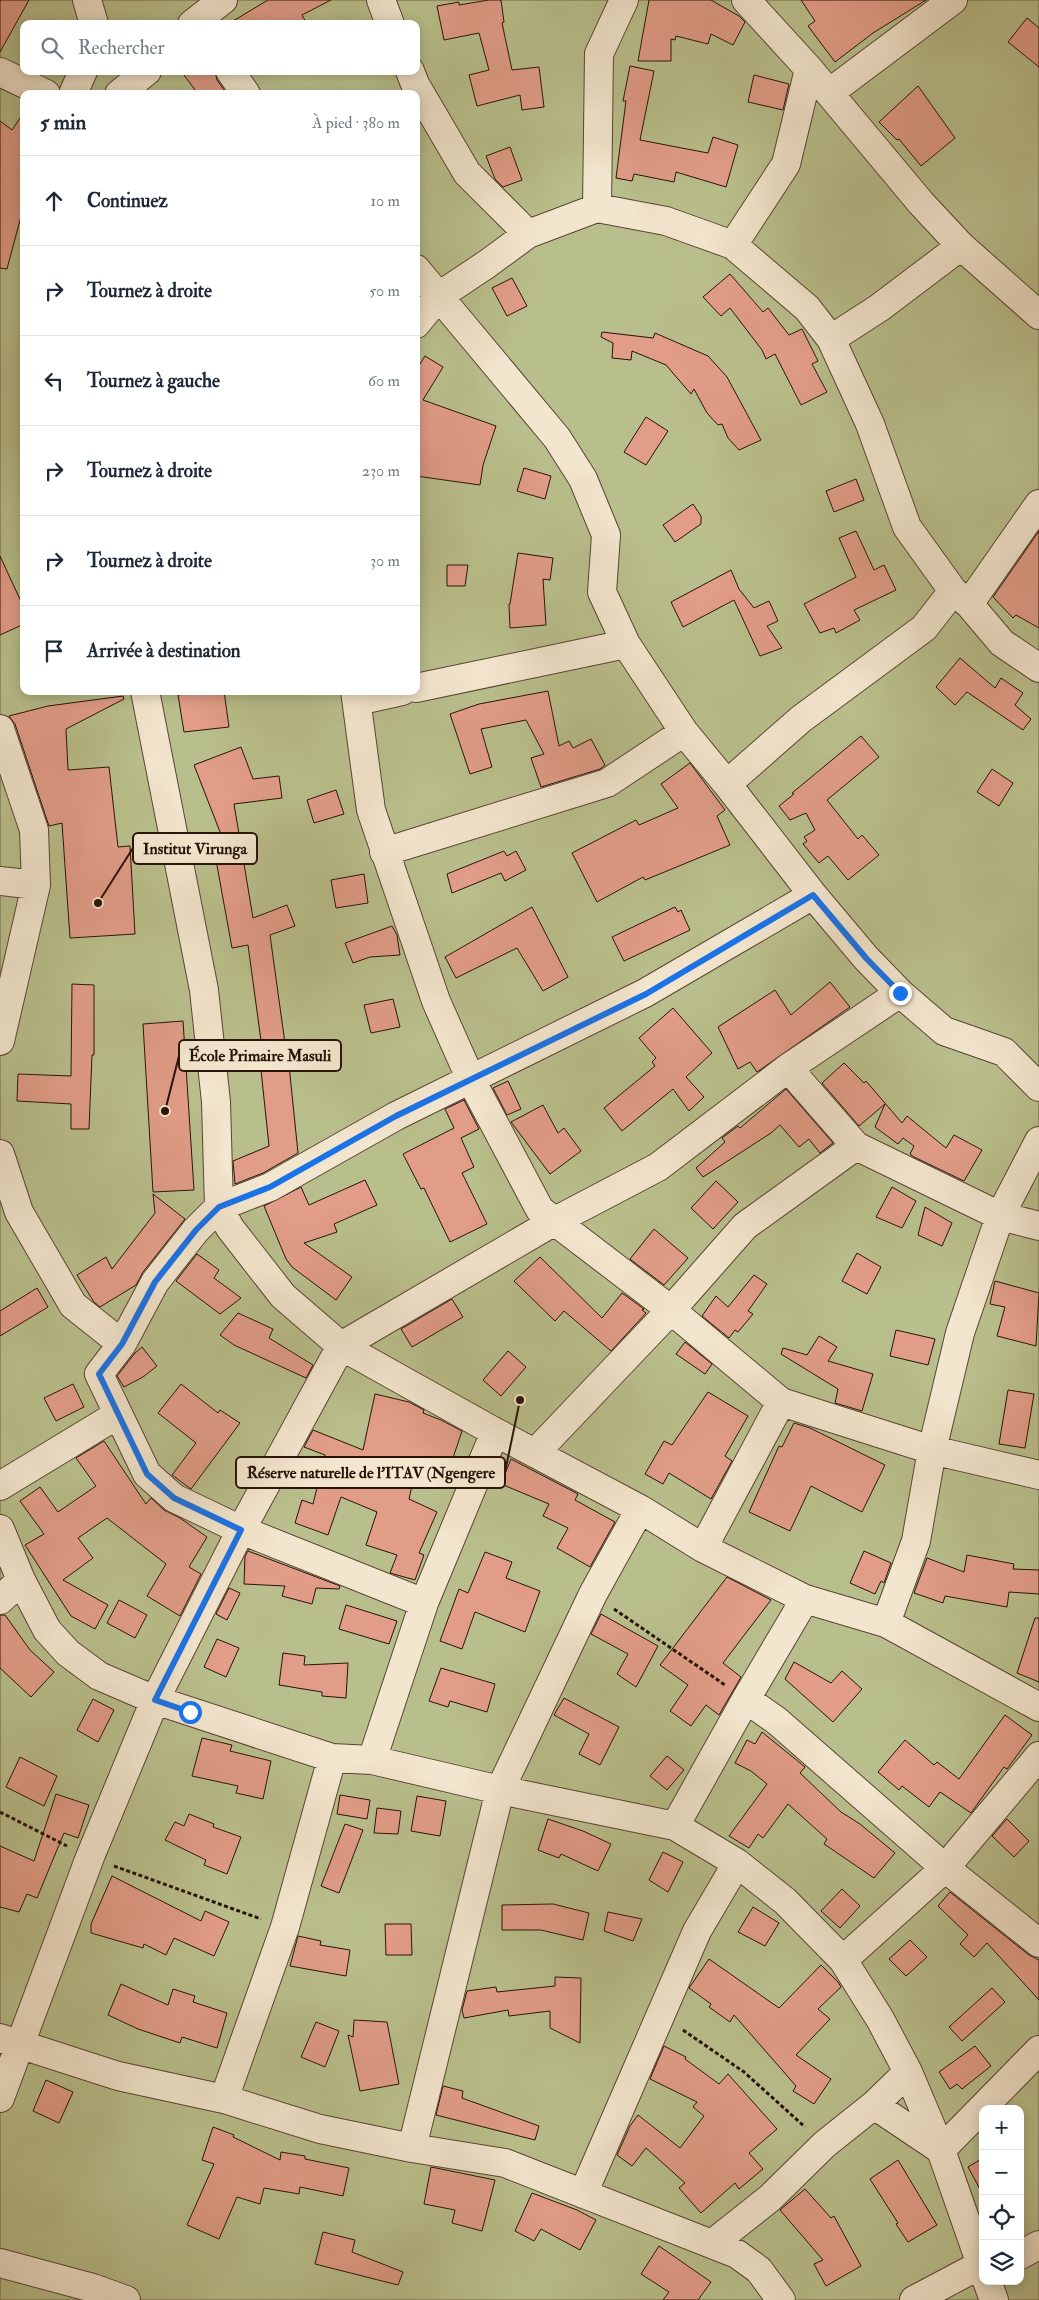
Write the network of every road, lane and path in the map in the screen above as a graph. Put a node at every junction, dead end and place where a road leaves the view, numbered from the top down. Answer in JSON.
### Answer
{"nodes":[{"id":1,"x":87,"y":0,"type":"edge"},
{"id":2,"x":223,"y":0,"type":"edge"},
{"id":3,"x":381,"y":0,"type":"edge"},
{"id":4,"x":624,"y":0,"type":"edge"},
{"id":5,"x":746,"y":0,"type":"edge"},
{"id":6,"x":953,"y":0,"type":"edge"},
{"id":7,"x":93,"y":20,"type":"edge"},
{"id":8,"x":198,"y":20,"type":"edge"},
{"id":9,"x":388,"y":20,"type":"edge"},
{"id":10,"x":809,"y":68,"type":"junction"},
{"id":11,"x":0,"y":72,"type":"edge"},
{"id":12,"x":81,"y":75,"type":"edge"},
{"id":13,"x":142,"y":75,"type":"edge"},
{"id":14,"x":233,"y":75,"type":"edge"},
{"id":15,"x":412,"y":75,"type":"edge"},
{"id":16,"x":38,"y":90,"type":"edge"},
{"id":17,"x":75,"y":90,"type":"edge"},
{"id":18,"x":124,"y":90,"type":"edge"},
{"id":19,"x":243,"y":90,"type":"edge"},
{"id":20,"x":829,"y":93,"type":"junction"},
{"id":21,"x":597,"y":208,"type":"junction"},
{"id":22,"x":528,"y":234,"type":"junction"},
{"id":23,"x":733,"y":245,"type":"junction"},
{"id":24,"x":961,"y":246,"type":"junction"},
{"id":25,"x":420,"y":274,"type":"edge"},
{"id":26,"x":439,"y":296,"type":"junction"},
{"id":27,"x":1039,"y":315,"type":"edge"},
{"id":28,"x":420,"y":319,"type":"edge"},
{"id":29,"x":831,"y":339,"type":"junction"},
{"id":30,"x":1039,"y":504,"type":"edge"},
{"id":31,"x":961,"y":597,"type":"junction"},
{"id":32,"x":626,"y":644,"type":"junction"},
{"id":33,"x":1039,"y":668,"type":"edge"},
{"id":34,"x":420,"y":687,"type":"edge"},
{"id":35,"x":146,"y":695,"type":"edge"},
{"id":36,"x":356,"y":696,"type":"edge"},
{"id":37,"x":0,"y":729,"type":"edge"},
{"id":38,"x":684,"y":732,"type":"junction"},
{"id":39,"x":727,"y":784,"type":"junction"},
{"id":40,"x":384,"y":852,"type":"junction"},
{"id":41,"x":0,"y":881,"type":"edge"},
{"id":42,"x":36,"y":885,"type":"junction"},
{"id":43,"x":813,"y":895,"type":"junction"},
{"id":44,"x":900,"y":993,"type":"junction"},
{"id":45,"x":0,"y":1041,"type":"edge"},
{"id":46,"x":788,"y":1068,"type":"junction"},
{"id":47,"x":471,"y":1080,"type":"junction"},
{"id":48,"x":1039,"y":1087,"type":"edge"},
{"id":49,"x":1039,"y":1141,"type":"edge"},
{"id":50,"x":856,"y":1146,"type":"junction"},
{"id":51,"x":0,"y":1154,"type":"edge"},
{"id":52,"x":219,"y":1207,"type":"junction"},
{"id":53,"x":1000,"y":1216,"type":"junction"},
{"id":54,"x":555,"y":1221,"type":"junction"},
{"id":55,"x":1039,"y":1226,"type":"edge"},
{"id":56,"x":670,"y":1310,"type":"junction"},
{"id":57,"x":122,"y":1344,"type":"junction"},
{"id":58,"x":341,"y":1346,"type":"junction"},
{"id":59,"x":781,"y":1402,"type":"junction"},
{"id":60,"x":117,"y":1415,"type":"junction"},
{"id":61,"x":495,"y":1432,"type":"junction"},
{"id":62,"x":932,"y":1450,"type":"junction"},
{"id":63,"x":536,"y":1452,"type":"junction"},
{"id":64,"x":1039,"y":1475,"type":"edge"},
{"id":65,"x":0,"y":1486,"type":"edge"},
{"id":66,"x":640,"y":1509,"type":"junction"},
{"id":67,"x":0,"y":1529,"type":"edge"},
{"id":68,"x":241,"y":1530,"type":"junction"},
{"id":69,"x":703,"y":1548,"type":"junction"},
{"id":70,"x":21,"y":1580,"type":"junction"},
{"id":71,"x":593,"y":1594,"type":"junction"},
{"id":72,"x":805,"y":1599,"type":"junction"},
{"id":73,"x":0,"y":1600,"type":"edge"},
{"id":74,"x":424,"y":1603,"type":"junction"},
{"id":75,"x":886,"y":1623,"type":"junction"},
{"id":76,"x":746,"y":1699,"type":"junction"},
{"id":77,"x":155,"y":1700,"type":"junction"},
{"id":78,"x":1039,"y":1707,"type":"edge"},
{"id":79,"x":1039,"y":1756,"type":"edge"},
{"id":80,"x":332,"y":1758,"type":"junction"},
{"id":81,"x":372,"y":1760,"type":"junction"},
{"id":82,"x":500,"y":1790,"type":"junction"},
{"id":83,"x":0,"y":1812,"type":"edge"},
{"id":84,"x":675,"y":1826,"type":"junction"},
{"id":85,"x":90,"y":1857,"type":"junction"},
{"id":86,"x":737,"y":1863,"type":"junction"},
{"id":87,"x":945,"y":1868,"type":"junction"},
{"id":88,"x":285,"y":1928,"type":"junction"},
{"id":89,"x":1039,"y":1943,"type":"edge"},
{"id":90,"x":843,"y":1960,"type":"junction"},
{"id":91,"x":662,"y":2015,"type":"junction"},
{"id":92,"x":10,"y":2040,"type":"edge"},
{"id":93,"x":1039,"y":2050,"type":"edge"},
{"id":94,"x":908,"y":2072,"type":"junction"},
{"id":95,"x":0,"y":2098,"type":"edge"},
{"id":96,"x":224,"y":2099,"type":"junction"},
{"id":97,"x":874,"y":2105,"type":"junction"},
{"id":98,"x":824,"y":2144,"type":"junction"},
{"id":99,"x":412,"y":2148,"type":"junction"},
{"id":100,"x":941,"y":2150,"type":"junction"},
{"id":101,"x":583,"y":2194,"type":"junction"},
{"id":102,"x":712,"y":2244,"type":"junction"},
{"id":103,"x":1039,"y":2245,"type":"edge"},
{"id":104,"x":1024,"y":2253,"type":"edge"},
{"id":105,"x":979,"y":2260,"type":"edge"},
{"id":106,"x":0,"y":2263,"type":"edge"},
{"id":107,"x":979,"y":2274,"type":"edge"},
{"id":108,"x":988,"y":2285,"type":"edge"},
{"id":109,"x":126,"y":2300,"type":"edge"},
{"id":110,"x":781,"y":2300,"type":"edge"},
{"id":111,"x":914,"y":2300,"type":"edge"},
{"id":112,"x":994,"y":2300,"type":"edge"}],
"edges":[{"from":1,"to":7,"type":"street"},
{"from":2,"to":8,"type":"street"},
{"from":3,"to":9,"type":"street"},
{"from":4,"to":21,"type":"street"},
{"from":5,"to":10,"type":"street"},
{"from":6,"to":20,"type":"street"},
{"from":10,"to":20,"type":"street"},
{"from":10,"to":23,"type":"street"},
{"from":11,"to":16,"type":"street"},
{"from":12,"to":17,"type":"street"},
{"from":13,"to":18,"type":"street"},
{"from":14,"to":19,"type":"street"},
{"from":15,"to":22,"type":"street"},
{"from":20,"to":24,"type":"street"},
{"from":21,"to":22,"type":"street"},
{"from":21,"to":23,"type":"street"},
{"from":22,"to":26,"type":"street"},
{"from":23,"to":29,"type":"street"},
{"from":24,"to":27,"type":"street"},
{"from":24,"to":29,"type":"street"},
{"from":25,"to":26,"type":"street"},
{"from":26,"to":28,"type":"street"},
{"from":26,"to":32,"type":"street"},
{"from":29,"to":31,"type":"street"},
{"from":30,"to":31,"type":"street"},
{"from":31,"to":33,"type":"street"},
{"from":31,"to":39,"type":"street"},
{"from":32,"to":34,"type":"street"},
{"from":32,"to":38,"type":"street"},
{"from":35,"to":52,"type":"street"},
{"from":36,"to":40,"type":"street"},
{"from":37,"to":42,"type":"street"},
{"from":38,"to":39,"type":"street"},
{"from":38,"to":40,"type":"street"},
{"from":39,"to":43,"type":"street"},
{"from":40,"to":47,"type":"street"},
{"from":41,"to":42,"type":"street"},
{"from":42,"to":45,"type":"street"},
{"from":43,"to":44,"type":"street"},
{"from":43,"to":47,"type":"street"},
{"from":44,"to":46,"type":"street"},
{"from":44,"to":48,"type":"street"},
{"from":46,"to":50,"type":"street"},
{"from":46,"to":54,"type":"street"},
{"from":47,"to":52,"type":"street"},
{"from":47,"to":54,"type":"street"},
{"from":49,"to":53,"type":"street"},
{"from":50,"to":53,"type":"street"},
{"from":50,"to":56,"type":"street"},
{"from":51,"to":57,"type":"street"},
{"from":52,"to":57,"type":"street"},
{"from":52,"to":58,"type":"street"},
{"from":53,"to":55,"type":"street"},
{"from":53,"to":62,"type":"street"},
{"from":54,"to":56,"type":"street"},
{"from":54,"to":58,"type":"street"},
{"from":56,"to":59,"type":"street"},
{"from":56,"to":63,"type":"street"},
{"from":57,"to":60,"type":"street"},
{"from":58,"to":61,"type":"street"},
{"from":58,"to":68,"type":"street"},
{"from":59,"to":62,"type":"street"},
{"from":59,"to":69,"type":"street"},
{"from":60,"to":65,"type":"street"},
{"from":60,"to":68,"type":"street"},
{"from":61,"to":63,"type":"street"},
{"from":61,"to":74,"type":"street"},
{"from":62,"to":64,"type":"street"},
{"from":62,"to":75,"type":"street"},
{"from":63,"to":66,"type":"street"},
{"from":66,"to":69,"type":"street"},
{"from":66,"to":71,"type":"street"},
{"from":67,"to":70,"type":"street"},
{"from":68,"to":74,"type":"street"},
{"from":68,"to":77,"type":"street"},
{"from":69,"to":72,"type":"street"},
{"from":70,"to":73,"type":"street"},
{"from":70,"to":77,"type":"street"},
{"from":71,"to":76,"type":"path"},
{"from":71,"to":82,"type":"street"},
{"from":72,"to":75,"type":"street"},
{"from":72,"to":76,"type":"street"},
{"from":74,"to":81,"type":"street"},
{"from":75,"to":78,"type":"street"},
{"from":76,"to":84,"type":"street"},
{"from":76,"to":87,"type":"street"},
{"from":77,"to":80,"type":"street"},
{"from":77,"to":85,"type":"street"},
{"from":79,"to":87,"type":"street"},
{"from":80,"to":81,"type":"street"},
{"from":80,"to":88,"type":"street"},
{"from":81,"to":82,"type":"street"},
{"from":82,"to":84,"type":"street"},
{"from":82,"to":99,"type":"street"},
{"from":83,"to":85,"type":"path"},
{"from":84,"to":86,"type":"street"},
{"from":85,"to":88,"type":"path"},
{"from":85,"to":92,"type":"street"},
{"from":86,"to":90,"type":"street"},
{"from":86,"to":91,"type":"street"},
{"from":87,"to":89,"type":"street"},
{"from":87,"to":90,"type":"street"},
{"from":88,"to":96,"type":"street"},
{"from":90,"to":94,"type":"street"},
{"from":91,"to":98,"type":"path"},
{"from":91,"to":101,"type":"street"},
{"from":92,"to":95,"type":"street"},
{"from":92,"to":96,"type":"street"},
{"from":93,"to":100,"type":"street"},
{"from":94,"to":97,"type":"street"},
{"from":94,"to":100,"type":"street"},
{"from":96,"to":99,"type":"street"},
{"from":97,"to":98,"type":"street"},
{"from":97,"to":100,"type":"street"},
{"from":98,"to":102,"type":"street"},
{"from":99,"to":101,"type":"street"},
{"from":100,"to":105,"type":"street"},
{"from":101,"to":102,"type":"street"},
{"from":102,"to":110,"type":"street"},
{"from":103,"to":104,"type":"street"},
{"from":106,"to":109,"type":"street"},
{"from":107,"to":111,"type":"street"},
{"from":108,"to":112,"type":"street"}]}
